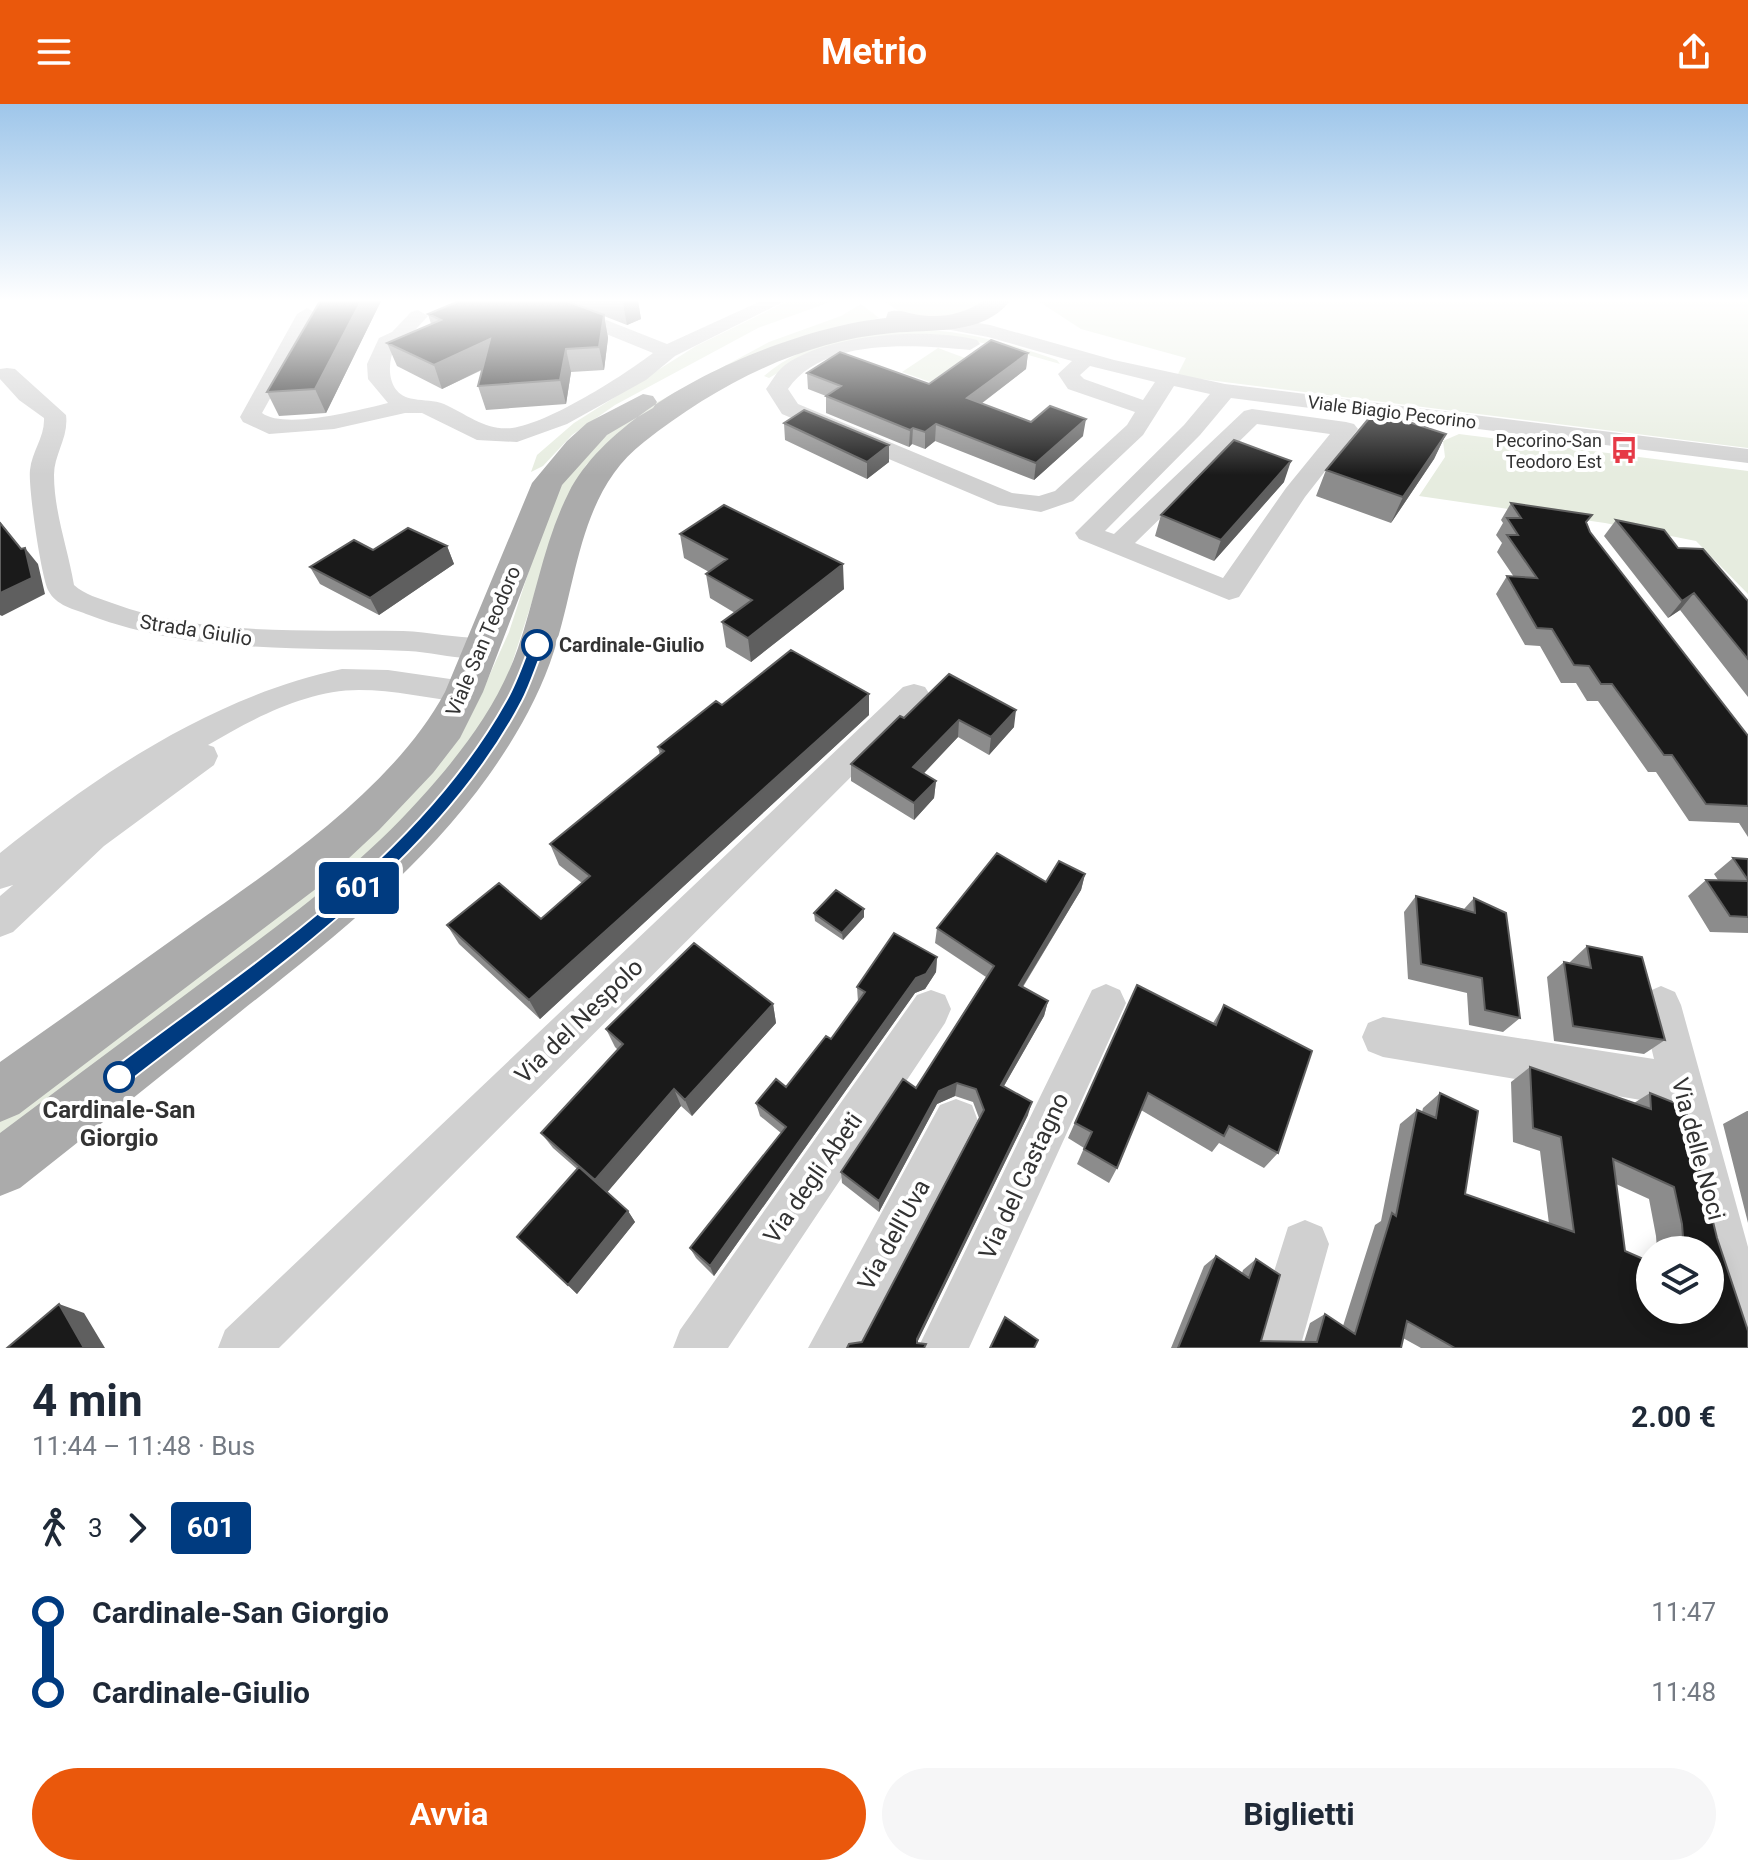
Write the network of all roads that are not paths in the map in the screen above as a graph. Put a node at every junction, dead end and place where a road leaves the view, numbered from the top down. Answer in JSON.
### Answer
{"nodes":[{"id":1,"x":282,"y":359,"type":"edge"},
{"id":2,"x":380,"y":359,"type":"edge"},
{"id":3,"x":659,"y":359,"type":"edge"},
{"id":4,"x":720,"y":359,"type":"edge"},
{"id":5,"x":765,"y":359,"type":"edge"},
{"id":6,"x":812,"y":359,"type":"edge"},
{"id":7,"x":1039,"y":359,"type":"edge"},
{"id":8,"x":1066,"y":359,"type":"edge"},
{"id":9,"x":1077,"y":366,"type":"junction"},
{"id":10,"x":7,"y":374,"type":"dead end"},
{"id":11,"x":1168,"y":379,"type":"junction"},
{"id":12,"x":1225,"y":391,"type":"junction"},
{"id":13,"x":405,"y":406,"type":"junction"},
{"id":14,"x":1150,"y":410,"type":"junction"},
{"id":15,"x":1748,"y":456,"type":"edge"},
{"id":16,"x":1118,"y":545,"type":"junction"},
{"id":17,"x":482,"y":648,"type":"junction"},
{"id":18,"x":316,"y":684,"type":"junction"},
{"id":19,"x":464,"y":692,"type":"junction"},
{"id":20,"x":914,"y":695,"type":"dead end"},
{"id":21,"x":0,"y":874,"type":"edge"},
{"id":22,"x":0,"y":920,"type":"edge"},
{"id":23,"x":1106,"y":1003,"type":"dead end"},
{"id":24,"x":1661,"y":1005,"type":"dead end"},
{"id":25,"x":931,"y":1009,"type":"dead end"},
{"id":26,"x":1383,"y":1037,"type":"dead end"},
{"id":27,"x":1682,"y":1085,"type":"junction"},
{"id":28,"x":0,"y":1095,"type":"edge"},
{"id":29,"x":956,"y":1121,"type":"dead end"},
{"id":30,"x":0,"y":1168,"type":"edge"},
{"id":31,"x":1305,"y":1244,"type":"dead end"},
{"id":32,"x":1748,"y":1339,"type":"edge"},
{"id":33,"x":243,"y":1348,"type":"edge"},
{"id":34,"x":698,"y":1348,"type":"edge"},
{"id":35,"x":833,"y":1348,"type":"edge"},
{"id":36,"x":943,"y":1348,"type":"edge"},
{"id":37,"x":1275,"y":1348,"type":"edge"}],
"edges":[{"from":1,"to":13,"type":"street"},
{"from":2,"to":13,"type":"street"},
{"from":3,"to":13,"type":"street"},
{"from":4,"to":17,"type":"main road","name":"Viale San Teodoro"},
{"from":5,"to":30,"type":"main road"},
{"from":6,"to":14,"type":"street"},
{"from":7,"to":9,"type":"street"},
{"from":8,"to":9,"type":"street","name":"Viale Biagio Pecorino"},
{"from":9,"to":11,"type":"street","name":"Viale Biagio Pecorino"},
{"from":9,"to":14,"type":"street"},
{"from":10,"to":17,"type":"street","name":"Strada Giulio"},
{"from":11,"to":12,"type":"street","name":"Viale Biagio Pecorino"},
{"from":11,"to":14,"type":"street"},
{"from":12,"to":15,"type":"street","name":"Viale Biagio Pecorino"},
{"from":12,"to":16,"type":"street"},
{"from":16,"to":16,"type":"street"},
{"from":17,"to":19,"type":"main road","name":"Viale San Teodoro"},
{"from":18,"to":19,"type":"street"},
{"from":18,"to":21,"type":"street"},
{"from":18,"to":22,"type":"street"},
{"from":19,"to":28,"type":"main road","name":"Viale San Teodoro"},
{"from":20,"to":33,"type":"street","name":"Via del Nespolo"},
{"from":23,"to":36,"type":"street","name":"Via del Castagno"},
{"from":24,"to":27,"type":"street","name":"Via delle Noci"},
{"from":25,"to":34,"type":"street","name":"Via degli Abeti"},
{"from":26,"to":27,"type":"street"},
{"from":27,"to":32,"type":"street","name":"Via delle Noci"},
{"from":29,"to":35,"type":"street","name":"Via dell'Uva"},
{"from":31,"to":37,"type":"street"}]}
